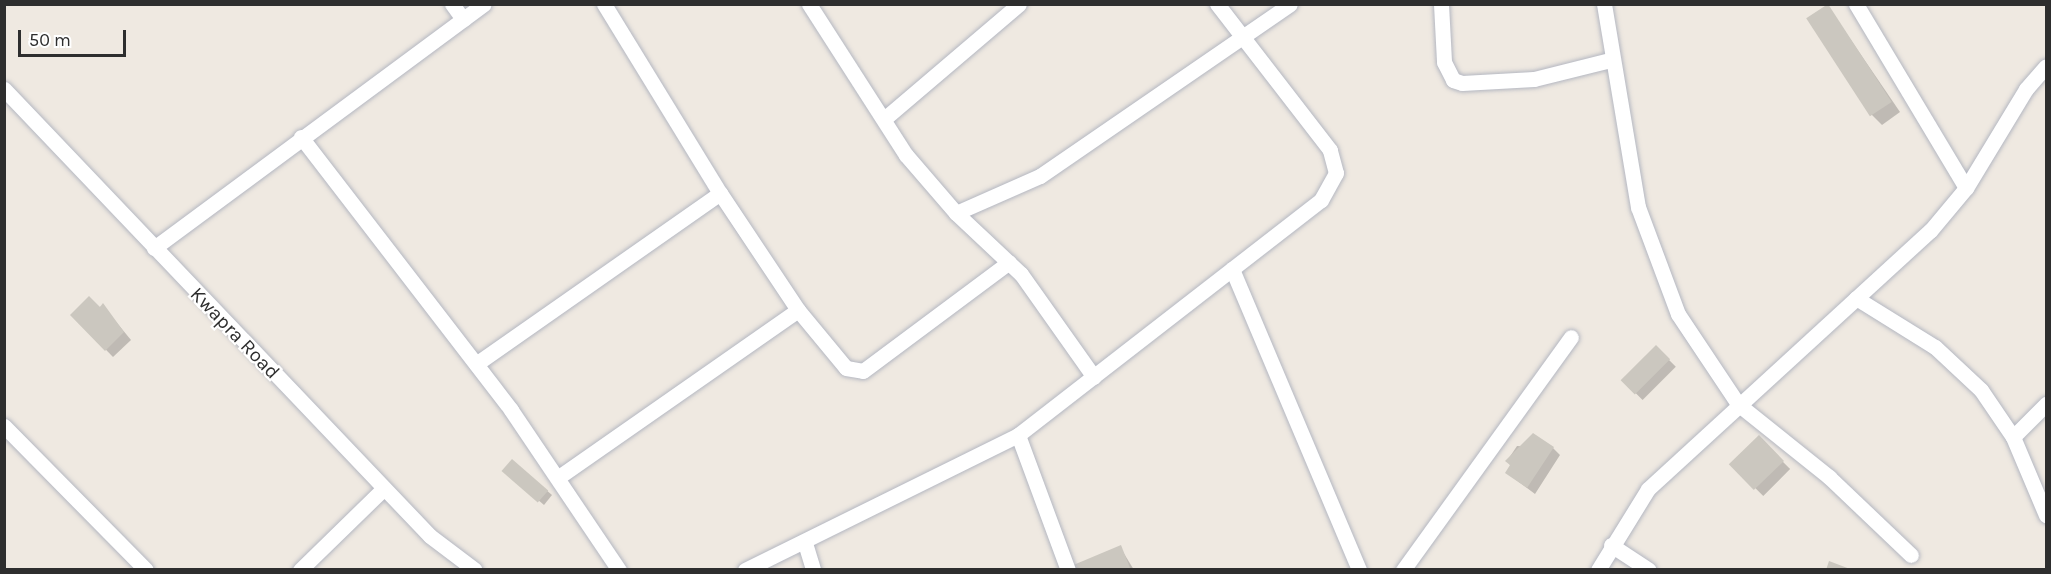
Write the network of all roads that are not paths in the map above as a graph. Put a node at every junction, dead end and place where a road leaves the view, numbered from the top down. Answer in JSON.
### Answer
{"nodes":[{"id":1,"x":452,"y":4,"type":"edge"},
{"id":2,"x":484,"y":4,"type":"edge"},
{"id":3,"x":604,"y":4,"type":"edge"},
{"id":4,"x":809,"y":4,"type":"edge"},
{"id":5,"x":1019,"y":4,"type":"edge"},
{"id":6,"x":1217,"y":4,"type":"edge"},
{"id":7,"x":1290,"y":4,"type":"edge"},
{"id":8,"x":1441,"y":4,"type":"edge"},
{"id":9,"x":1604,"y":4,"type":"edge"},
{"id":10,"x":1856,"y":4,"type":"edge"},
{"id":11,"x":463,"y":20,"type":"junction"},
{"id":12,"x":1243,"y":39,"type":"junction"},
{"id":13,"x":1610,"y":60,"type":"junction"},
{"id":14,"x":2046,"y":66,"type":"edge"},
{"id":15,"x":4,"y":88,"type":"edge"},
{"id":16,"x":884,"y":118,"type":"junction"},
{"id":17,"x":301,"y":137,"type":"junction"},
{"id":18,"x":1966,"y":188,"type":"junction"},
{"id":19,"x":720,"y":194,"type":"junction"},
{"id":20,"x":956,"y":213,"type":"junction"},
{"id":21,"x":154,"y":248,"type":"junction"},
{"id":22,"x":1010,"y":262,"type":"junction"},
{"id":23,"x":1232,"y":269,"type":"junction"},
{"id":24,"x":1856,"y":298,"type":"junction"},
{"id":25,"x":798,"y":310,"type":"junction"},
{"id":26,"x":1571,"y":337,"type":"dead end"},
{"id":27,"x":476,"y":364,"type":"junction"},
{"id":28,"x":1094,"y":377,"type":"junction"},
{"id":29,"x":1738,"y":404,"type":"junction"},
{"id":30,"x":2046,"y":404,"type":"edge"},
{"id":31,"x":4,"y":426,"type":"edge"},
{"id":32,"x":1018,"y":435,"type":"junction"},
{"id":33,"x":2013,"y":437,"type":"junction"},
{"id":34,"x":559,"y":477,"type":"junction"},
{"id":35,"x":384,"y":488,"type":"junction"},
{"id":36,"x":2046,"y":515,"type":"edge"},
{"id":37,"x":805,"y":543,"type":"junction"},
{"id":38,"x":1611,"y":545,"type":"junction"},
{"id":39,"x":1911,"y":555,"type":"dead end"},
{"id":40,"x":146,"y":570,"type":"edge"},
{"id":41,"x":300,"y":570,"type":"edge"},
{"id":42,"x":475,"y":570,"type":"edge"},
{"id":43,"x":619,"y":570,"type":"edge"},
{"id":44,"x":745,"y":570,"type":"edge"},
{"id":45,"x":813,"y":570,"type":"edge"},
{"id":46,"x":1068,"y":570,"type":"edge"},
{"id":47,"x":1359,"y":570,"type":"edge"},
{"id":48,"x":1403,"y":570,"type":"edge"},
{"id":49,"x":1598,"y":570,"type":"edge"},
{"id":50,"x":1649,"y":570,"type":"edge"}],
"edges":[{"from":1,"to":11,"type":"street"},
{"from":2,"to":11,"type":"street"},
{"from":3,"to":19,"type":"street"},
{"from":4,"to":16,"type":"street"},
{"from":5,"to":16,"type":"street"},
{"from":6,"to":12,"type":"street"},
{"from":7,"to":12,"type":"street"},
{"from":8,"to":13,"type":"street"},
{"from":9,"to":13,"type":"street"},
{"from":10,"to":18,"type":"street"},
{"from":11,"to":17,"type":"street"},
{"from":12,"to":20,"type":"street"},
{"from":12,"to":23,"type":"street"},
{"from":13,"to":29,"type":"street"},
{"from":14,"to":18,"type":"street"},
{"from":15,"to":21,"type":"street","name":"Kwapra Road"},
{"from":16,"to":20,"type":"street"},
{"from":17,"to":21,"type":"street"},
{"from":17,"to":27,"type":"street"},
{"from":18,"to":24,"type":"street"},
{"from":19,"to":25,"type":"street"},
{"from":19,"to":27,"type":"street"},
{"from":20,"to":22,"type":"street"},
{"from":21,"to":35,"type":"street","name":"Kwapra Road"},
{"from":22,"to":25,"type":"street"},
{"from":22,"to":28,"type":"street"},
{"from":23,"to":28,"type":"street"},
{"from":23,"to":47,"type":"street"},
{"from":24,"to":29,"type":"street"},
{"from":24,"to":33,"type":"street"},
{"from":25,"to":34,"type":"street"},
{"from":26,"to":48,"type":"street"},
{"from":27,"to":34,"type":"street"},
{"from":28,"to":32,"type":"street"},
{"from":29,"to":38,"type":"street"},
{"from":29,"to":39,"type":"street"},
{"from":30,"to":33,"type":"street"},
{"from":31,"to":40,"type":"street"},
{"from":32,"to":37,"type":"street"},
{"from":32,"to":46,"type":"street"},
{"from":33,"to":36,"type":"street"},
{"from":34,"to":43,"type":"street"},
{"from":35,"to":41,"type":"street"},
{"from":35,"to":42,"type":"street","name":"Kwapra Road"},
{"from":37,"to":44,"type":"street"},
{"from":37,"to":45,"type":"street"},
{"from":38,"to":49,"type":"street"},
{"from":38,"to":50,"type":"street"}]}
